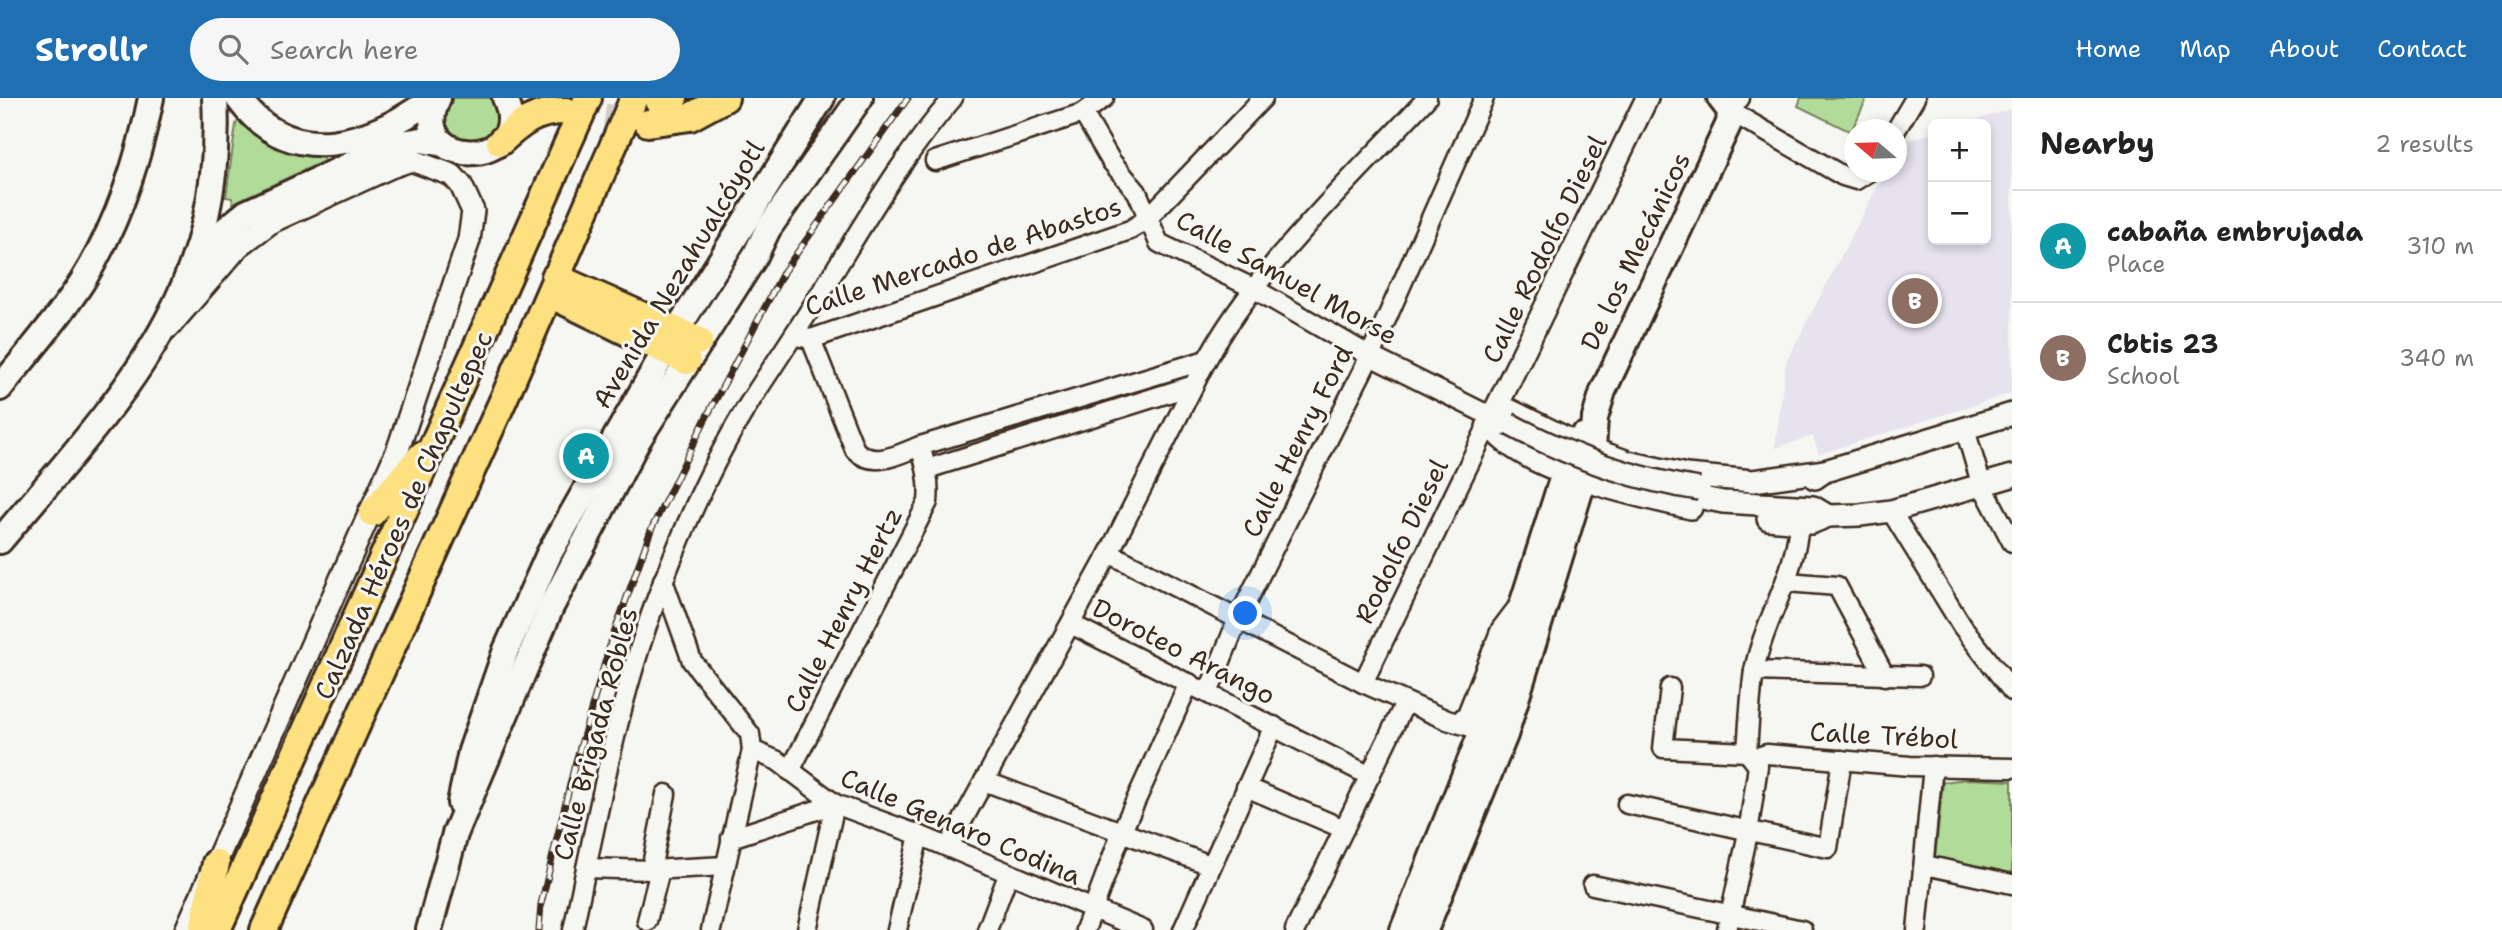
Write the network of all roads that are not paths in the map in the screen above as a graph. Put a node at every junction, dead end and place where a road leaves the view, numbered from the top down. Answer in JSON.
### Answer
{"nodes":[{"id":1,"x":151,"y":98,"type":"edge"},
{"id":2,"x":215,"y":98,"type":"edge"},
{"id":3,"x":238,"y":98,"type":"edge"},
{"id":4,"x":435,"y":98,"type":"edge"},
{"id":5,"x":505,"y":98,"type":"edge"},
{"id":6,"x":725,"y":98,"type":"edge"},
{"id":7,"x":822,"y":98,"type":"edge"},
{"id":8,"x":860,"y":98,"type":"edge"},
{"id":9,"x":875,"y":98,"type":"edge"},
{"id":10,"x":953,"y":98,"type":"edge"},
{"id":11,"x":1104,"y":98,"type":"edge"},
{"id":12,"x":1263,"y":98,"type":"edge"},
{"id":13,"x":1427,"y":98,"type":"edge"},
{"id":14,"x":1483,"y":98,"type":"edge"},
{"id":15,"x":1647,"y":98,"type":"edge"},
{"id":16,"x":1915,"y":98,"type":"edge"},
{"id":17,"x":1730,"y":102,"type":"edge"},
{"id":18,"x":577,"y":104,"type":"edge"},
{"id":19,"x":653,"y":105,"type":"edge"},
{"id":20,"x":1083,"y":113,"type":"junction"},
{"id":21,"x":1903,"y":119,"type":"edge"},
{"id":22,"x":500,"y":142,"type":"junction"},
{"id":23,"x":446,"y":146,"type":"junction"},
{"id":24,"x":935,"y":160,"type":"dead end"},
{"id":25,"x":452,"y":174,"type":"junction"},
{"id":26,"x":1844,"y":176,"type":"edge"},
{"id":27,"x":1146,"y":220,"type":"junction"},
{"id":28,"x":754,"y":258,"type":"junction"},
{"id":29,"x":707,"y":281,"type":"junction"},
{"id":30,"x":552,"y":285,"type":"junction"},
{"id":31,"x":1253,"y":288,"type":"junction"},
{"id":32,"x":730,"y":294,"type":"junction"},
{"id":33,"x":178,"y":300,"type":"junction"},
{"id":34,"x":161,"y":337,"type":"junction"},
{"id":35,"x":803,"y":337,"type":"junction"},
{"id":36,"x":682,"y":345,"type":"junction"},
{"id":37,"x":1370,"y":356,"type":"junction"},
{"id":38,"x":1206,"y":360,"type":"junction"},
{"id":39,"x":1194,"y":385,"type":"junction"},
{"id":40,"x":0,"y":387,"type":"edge"},
{"id":41,"x":2012,"y":414,"type":"edge"},
{"id":42,"x":1495,"y":421,"type":"junction"},
{"id":43,"x":1965,"y":429,"type":"junction"},
{"id":44,"x":441,"y":432,"type":"junction"},
{"id":45,"x":920,"y":446,"type":"junction"},
{"id":46,"x":1586,"y":446,"type":"junction"},
{"id":47,"x":1628,"y":462,"type":"junction"},
{"id":48,"x":927,"y":469,"type":"junction"},
{"id":49,"x":1825,"y":471,"type":"junction"},
{"id":50,"x":2012,"y":476,"type":"edge"},
{"id":51,"x":1573,"y":477,"type":"junction"},
{"id":52,"x":1980,"y":483,"type":"junction"},
{"id":53,"x":1619,"y":490,"type":"junction"},
{"id":54,"x":1797,"y":505,"type":"junction"},
{"id":55,"x":1891,"y":511,"type":"junction"},
{"id":56,"x":372,"y":513,"type":"junction"},
{"id":57,"x":0,"y":541,"type":"edge"},
{"id":58,"x":2012,"y":542,"type":"edge"},
{"id":59,"x":1109,"y":553,"type":"junction"},
{"id":60,"x":663,"y":580,"type":"junction"},
{"id":61,"x":1787,"y":582,"type":"junction"},
{"id":62,"x":1524,"y":600,"type":"junction"},
{"id":63,"x":1238,"y":619,"type":"junction"},
{"id":64,"x":1071,"y":624,"type":"junction"},
{"id":65,"x":1755,"y":671,"type":"junction"},
{"id":66,"x":1885,"y":676,"type":"junction"},
{"id":67,"x":1920,"y":676,"type":"dead end"},
{"id":68,"x":1189,"y":683,"type":"junction"},
{"id":69,"x":1363,"y":683,"type":"junction"},
{"id":70,"x":1670,"y":688,"type":"dead end"},
{"id":71,"x":2012,"y":691,"type":"edge"},
{"id":72,"x":1208,"y":693,"type":"junction"},
{"id":73,"x":1405,"y":703,"type":"junction"},
{"id":74,"x":1458,"y":723,"type":"junction"},
{"id":75,"x":1274,"y":726,"type":"junction"},
{"id":76,"x":1493,"y":733,"type":"junction"},
{"id":77,"x":752,"y":750,"type":"junction"},
{"id":78,"x":1751,"y":755,"type":"junction"},
{"id":79,"x":1842,"y":760,"type":"junction"},
{"id":80,"x":1933,"y":766,"type":"junction"},
{"id":81,"x":2012,"y":768,"type":"edge"},
{"id":82,"x":790,"y":771,"type":"junction"},
{"id":83,"x":1370,"y":776,"type":"junction"},
{"id":84,"x":984,"y":781,"type":"junction"},
{"id":85,"x":1246,"y":787,"type":"junction"},
{"id":86,"x":666,"y":794,"type":"dead end"},
{"id":87,"x":835,"y":804,"type":"junction"},
{"id":88,"x":1627,"y":804,"type":"dead end"},
{"id":89,"x":1345,"y":829,"type":"junction"},
{"id":90,"x":1122,"y":831,"type":"junction"},
{"id":91,"x":1748,"y":833,"type":"junction"},
{"id":92,"x":919,"y":835,"type":"junction"},
{"id":93,"x":731,"y":838,"type":"junction"},
{"id":94,"x":948,"y":847,"type":"junction"},
{"id":95,"x":216,"y":863,"type":"junction"},
{"id":96,"x":1210,"y":865,"type":"junction"},
{"id":97,"x":1925,"y":865,"type":"junction"},
{"id":98,"x":725,"y":866,"type":"junction"},
{"id":99,"x":586,"y":868,"type":"junction"},
{"id":100,"x":656,"y":870,"type":"junction"},
{"id":101,"x":1008,"y":875,"type":"junction"},
{"id":102,"x":2012,"y":884,"type":"edge"},
{"id":103,"x":1593,"y":885,"type":"dead end"},
{"id":104,"x":1093,"y":911,"type":"junction"},
{"id":105,"x":647,"y":921,"type":"dead end"},
{"id":106,"x":1728,"y":922,"type":"edge"},
{"id":107,"x":186,"y":930,"type":"edge"},
{"id":108,"x":203,"y":930,"type":"edge"},
{"id":109,"x":217,"y":930,"type":"edge"},
{"id":110,"x":264,"y":930,"type":"edge"},
{"id":111,"x":429,"y":930,"type":"edge"},
{"id":112,"x":573,"y":930,"type":"edge"},
{"id":113,"x":710,"y":930,"type":"edge"},
{"id":114,"x":807,"y":930,"type":"edge"},
{"id":115,"x":897,"y":930,"type":"edge"},
{"id":116,"x":987,"y":930,"type":"edge"},
{"id":117,"x":1085,"y":930,"type":"edge"},
{"id":118,"x":1143,"y":930,"type":"edge"},
{"id":119,"x":1182,"y":930,"type":"edge"},
{"id":120,"x":1295,"y":930,"type":"edge"},
{"id":121,"x":1403,"y":930,"type":"edge"},
{"id":122,"x":1425,"y":930,"type":"edge"},
{"id":123,"x":1802,"y":930,"type":"edge"},
{"id":124,"x":1917,"y":930,"type":"edge"}],
"edges":[{"from":1,"to":40,"type":"main road"},
{"from":2,"to":33,"type":"main road"},
{"from":3,"to":4,"type":"main road"},
{"from":4,"to":23,"type":"main road"},
{"from":5,"to":22,"type":"main road"},
{"from":6,"to":19,"type":"main road"},
{"from":7,"to":29,"type":"main road","name":"Avenida Nezahualcóyotl"},
{"from":8,"to":28,"type":"main road","name":"Avenida Nezahualcóyotl"},
{"from":9,"to":28,"type":"main road","name":"Avenida Nezahualcóyotl"},
{"from":10,"to":35,"type":"street","name":"Calle Brigada Robles"},
{"from":11,"to":20,"type":"street"},
{"from":12,"to":27,"type":"street","name":"Calle Mercado de Abastos"},
{"from":13,"to":31,"type":"street"},
{"from":14,"to":37,"type":"street","name":"Calle Henry Ford"},
{"from":15,"to":42,"type":"street","name":"Calle Rodolfo Diesel"},
{"from":16,"to":21,"type":"street"},
{"from":17,"to":26,"type":"street"},
{"from":17,"to":46,"type":"main road","name":"De los Mecánicos"},
{"from":18,"to":22,"type":"main road"},
{"from":18,"to":44,"type":"main road","name":"Calzada Héroes de Chapultepec"},
{"from":19,"to":30,"type":"main road","name":"Calzada Héroes de Chapultepec"},
{"from":20,"to":24,"type":"street"},
{"from":20,"to":27,"type":"street","name":"Calle Samuel Morse"},
{"from":22,"to":23,"type":"main road"},
{"from":23,"to":25,"type":"street"},
{"from":23,"to":33,"type":"main road"},
{"from":25,"to":34,"type":"street"},
{"from":25,"to":56,"type":"street"},
{"from":27,"to":31,"type":"street","name":"Calle Samuel Morse"},
{"from":27,"to":35,"type":"street","name":"Calle Mercado de Abastos"},
{"from":28,"to":32,"type":"main road","name":"Avenida Nezahualcóyotl"},
{"from":29,"to":32,"type":"main road"},
{"from":29,"to":36,"type":"main road","name":"Avenida Nezahualcóyotl"},
{"from":30,"to":36,"type":"main road"},
{"from":30,"to":110,"type":"main road","name":"Calzada Héroes de Chapultepec"},
{"from":31,"to":37,"type":"street","name":"Calle Samuel Morse"},
{"from":31,"to":38,"type":"street"},
{"from":32,"to":36,"type":"main road","name":"Avenida Nezahualcóyotl"},
{"from":33,"to":34,"type":"main road"},
{"from":34,"to":57,"type":"main road"},
{"from":35,"to":45,"type":"street"},
{"from":35,"to":60,"type":"street","name":"Calle Brigada Robles"},
{"from":36,"to":111,"type":"main road","name":"Avenida Nezahualcóyotl"},
{"from":37,"to":42,"type":"street","name":"Calle Samuel Morse"},
{"from":37,"to":63,"type":"street","name":"Calle Henry Ford"},
{"from":38,"to":39,"type":"street"},
{"from":38,"to":45,"type":"street"},
{"from":39,"to":48,"type":"street"},
{"from":39,"to":59,"type":"street"},
{"from":41,"to":43,"type":"street"},
{"from":42,"to":46,"type":"street"},
{"from":42,"to":51,"type":"street"},
{"from":42,"to":54,"type":"street","name":"Calle Samuel Morse","bridge":true},
{"from":42,"to":69,"type":"street","name":"Rodolfo Diesel"},
{"from":43,"to":49,"type":"street"},
{"from":43,"to":52,"type":"street"},
{"from":44,"to":56,"type":"main road"},
{"from":44,"to":109,"type":"main road","name":"Calzada Héroes de Chapultepec"},
{"from":45,"to":48,"type":"street","name":"Calle Henry Hertz"},
{"from":46,"to":47,"type":"street"},
{"from":46,"to":51,"type":"main road","name":"De los Mecánicos"},
{"from":47,"to":49,"type":"street"},
{"from":47,"to":53,"type":"street"},
{"from":48,"to":82,"type":"street","name":"Calle Henry Hertz"},
{"from":49,"to":54,"type":"street"},
{"from":50,"to":52,"type":"street"},
{"from":51,"to":53,"type":"street"},
{"from":51,"to":62,"type":"main road"},
{"from":51,"to":76,"type":"main road"},
{"from":52,"to":55,"type":"street"},
{"from":52,"to":58,"type":"street"},
{"from":53,"to":54,"type":"street"},
{"from":54,"to":55,"type":"street"},
{"from":54,"to":61,"type":"street"},
{"from":55,"to":71,"type":"street"},
{"from":56,"to":95,"type":"street"},
{"from":59,"to":63,"type":"street"},
{"from":59,"to":64,"type":"street"},
{"from":60,"to":77,"type":"street"},
{"from":60,"to":99,"type":"street","name":"Calle Brigada Robles"},
{"from":61,"to":65,"type":"street"},
{"from":61,"to":66,"type":"street"},
{"from":62,"to":74,"type":"street"},
{"from":62,"to":76,"type":"main road"},
{"from":63,"to":69,"type":"street"},
{"from":63,"to":72,"type":"street","name":"Calle Henry Ford"},
{"from":64,"to":68,"type":"street","name":"Doroteo Arango"},
{"from":64,"to":84,"type":"street"},
{"from":65,"to":66,"type":"street"},
{"from":65,"to":78,"type":"street"},
{"from":66,"to":67,"type":"street"},
{"from":68,"to":72,"type":"street","name":"Doroteo Arango"},
{"from":68,"to":90,"type":"street"},
{"from":69,"to":73,"type":"street"},
{"from":70,"to":78,"type":"street","name":"Calle Trébol"},
{"from":72,"to":75,"type":"street","name":"Doroteo Arango"},
{"from":73,"to":74,"type":"street"},
{"from":73,"to":83,"type":"street"},
{"from":74,"to":76,"type":"street"},
{"from":75,"to":83,"type":"street","name":"Doroteo Arango"},
{"from":75,"to":85,"type":"street"},
{"from":76,"to":121,"type":"main road"},
{"from":76,"to":122,"type":"main road"},
{"from":77,"to":82,"type":"street","name":"Calle Genaro Codina"},
{"from":77,"to":93,"type":"street"},
{"from":78,"to":79,"type":"street","name":"Calle Trébol"},
{"from":78,"to":91,"type":"street"},
{"from":79,"to":80,"type":"street","name":"Calle Trébol"},
{"from":79,"to":91,"type":"street"},
{"from":80,"to":81,"type":"street","name":"Calle Trébol"},
{"from":80,"to":97,"type":"street"},
{"from":82,"to":87,"type":"street","name":"Calle Genaro Codina"},
{"from":83,"to":89,"type":"street"},
{"from":84,"to":90,"type":"street"},
{"from":84,"to":94,"type":"street"},
{"from":85,"to":89,"type":"street"},
{"from":85,"to":96,"type":"street"},
{"from":86,"to":100,"type":"street"},
{"from":87,"to":92,"type":"street","name":"Calle Genaro Codina"},
{"from":87,"to":93,"type":"street"},
{"from":87,"to":114,"type":"street"},
{"from":88,"to":91,"type":"street"},
{"from":89,"to":120,"type":"street"},
{"from":90,"to":96,"type":"street"},
{"from":90,"to":104,"type":"street"},
{"from":91,"to":106,"type":"street"},
{"from":92,"to":94,"type":"street","name":"Calle Genaro Codina"},
{"from":92,"to":115,"type":"street"},
{"from":93,"to":98,"type":"street"},
{"from":94,"to":101,"type":"street","name":"Calle Genaro Codina"},
{"from":95,"to":107,"type":"street"},
{"from":95,"to":108,"type":"main road"},
{"from":96,"to":119,"type":"street"},
{"from":97,"to":102,"type":"street"},
{"from":97,"to":124,"type":"street"},
{"from":98,"to":100,"type":"street"},
{"from":98,"to":113,"type":"street"},
{"from":99,"to":100,"type":"street"},
{"from":99,"to":112,"type":"street","name":"Calle Brigada Robles"},
{"from":100,"to":105,"type":"street"},
{"from":101,"to":104,"type":"street","name":"Calle Genaro Codina"},
{"from":101,"to":116,"type":"street"},
{"from":103,"to":106,"type":"street"},
{"from":104,"to":117,"type":"street"},
{"from":104,"to":118,"type":"street","name":"Calle Genaro Codina"},
{"from":106,"to":123,"type":"street"}]}
